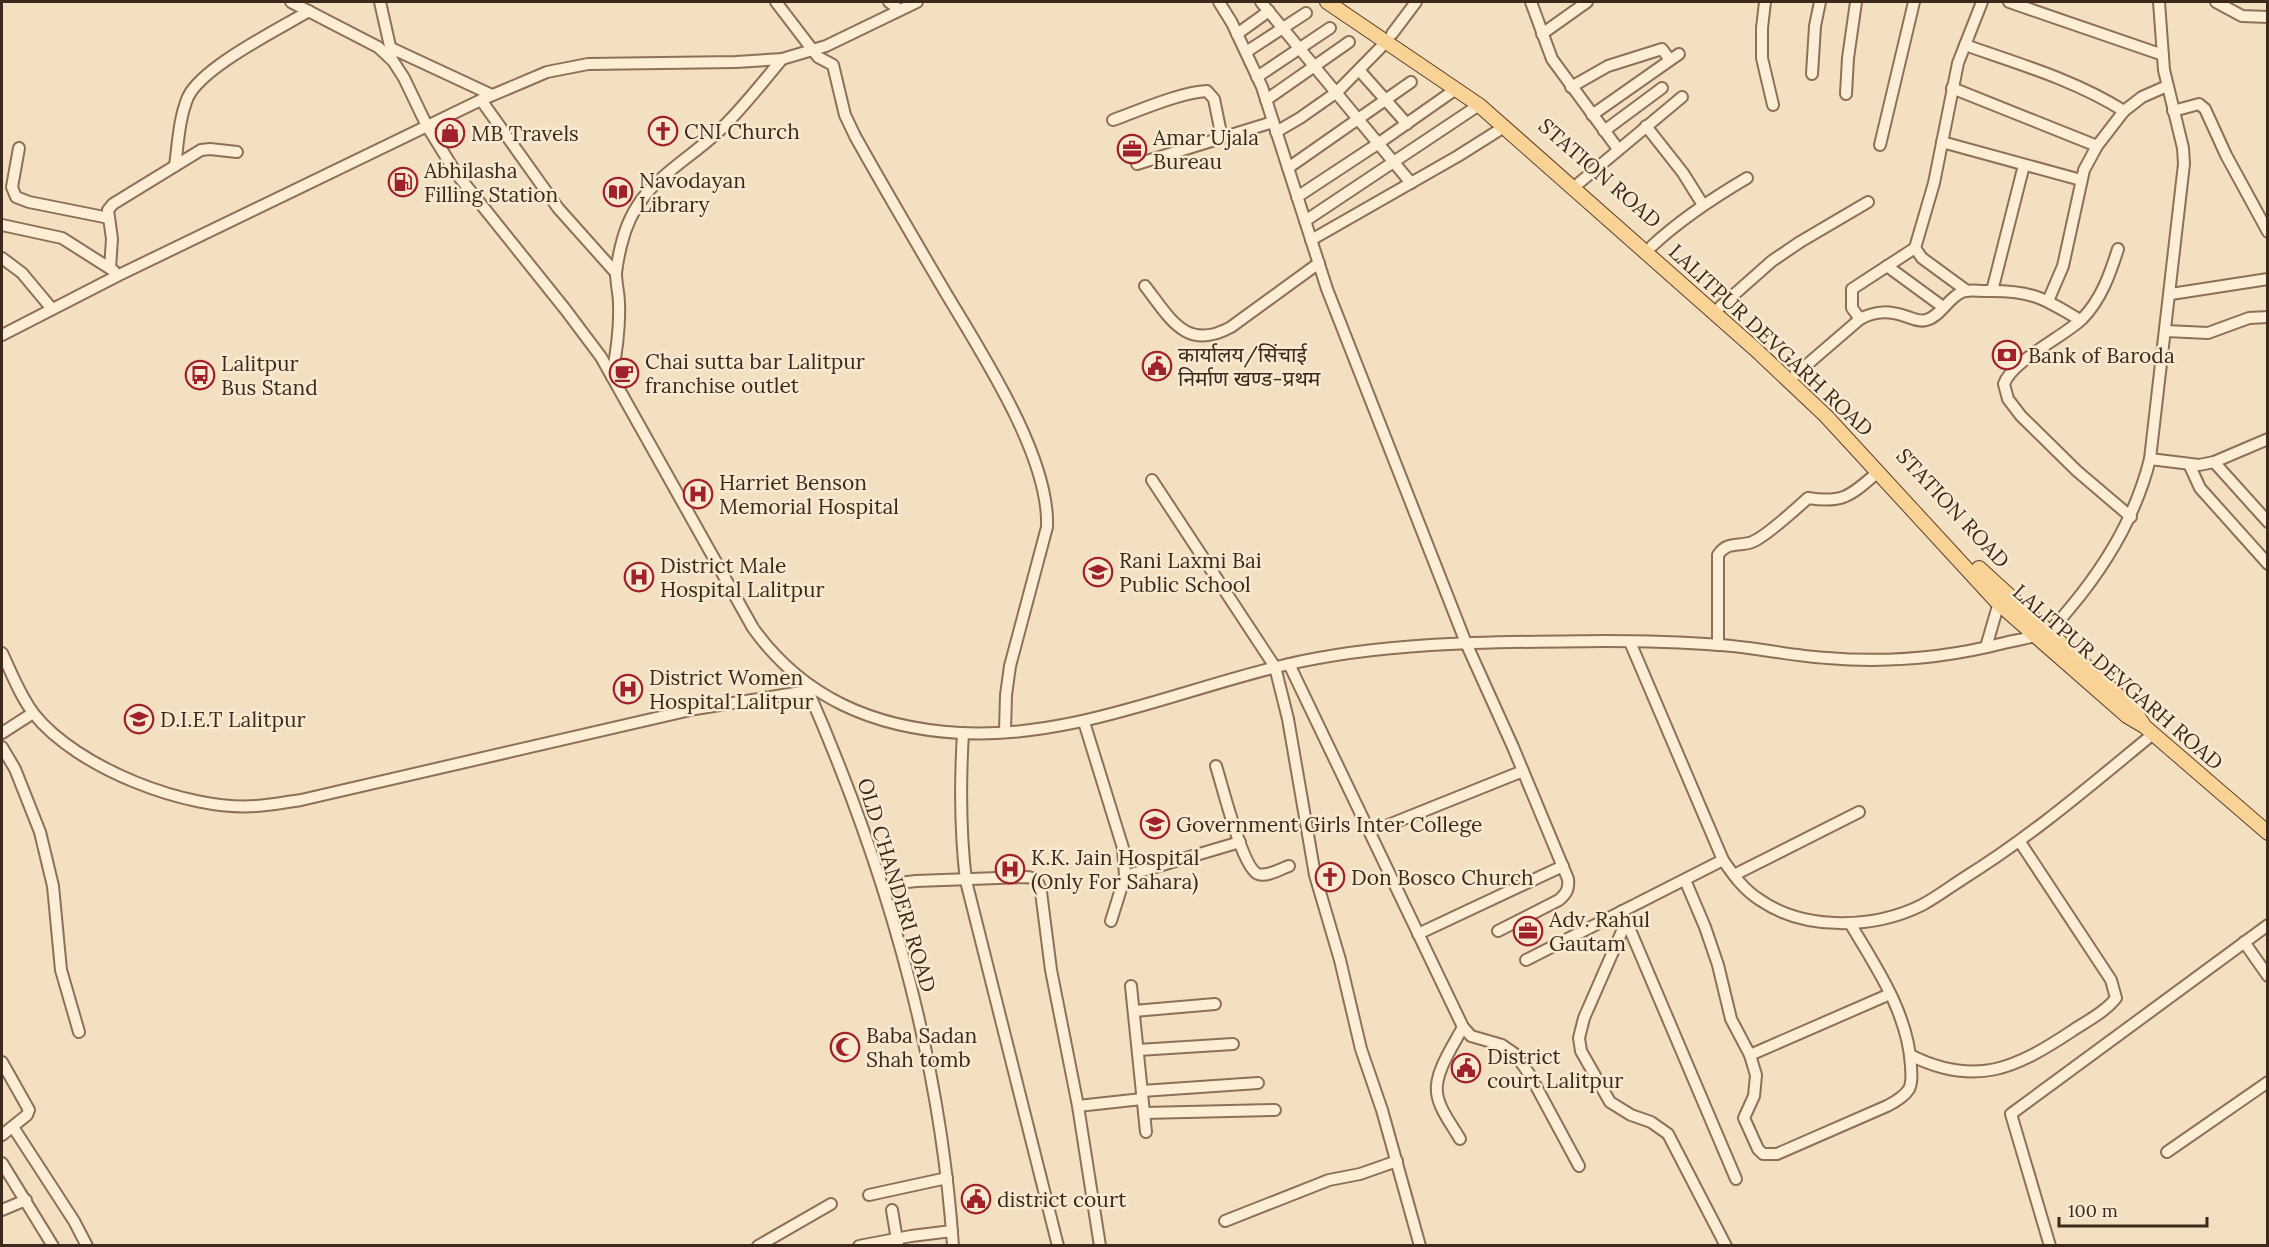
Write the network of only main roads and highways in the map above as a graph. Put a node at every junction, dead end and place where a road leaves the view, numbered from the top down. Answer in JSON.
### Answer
{"nodes":[{"id":1,"x":1327,"y":2,"type":"edge"},
{"id":2,"x":1342,"y":2,"type":"edge"},
{"id":3,"x":1389,"y":38,"type":"junction"},
{"id":4,"x":2000,"y":597,"type":"junction"},
{"id":5,"x":2268,"y":833,"type":"edge"}],
"edges":[{"from":1,"to":3,"type":"main road","name":"LALITPUR DEVGARH ROAD"},
{"from":2,"to":3,"type":"main road","name":"STATION ROAD"},
{"from":3,"to":4,"type":"main road","name":"LALITPUR DEVGARH ROAD"},
{"from":3,"to":4,"type":"main road","name":"STATION ROAD"},
{"from":4,"to":5,"type":"main road","name":"LALITPUR DEVGARH ROAD"}]}
